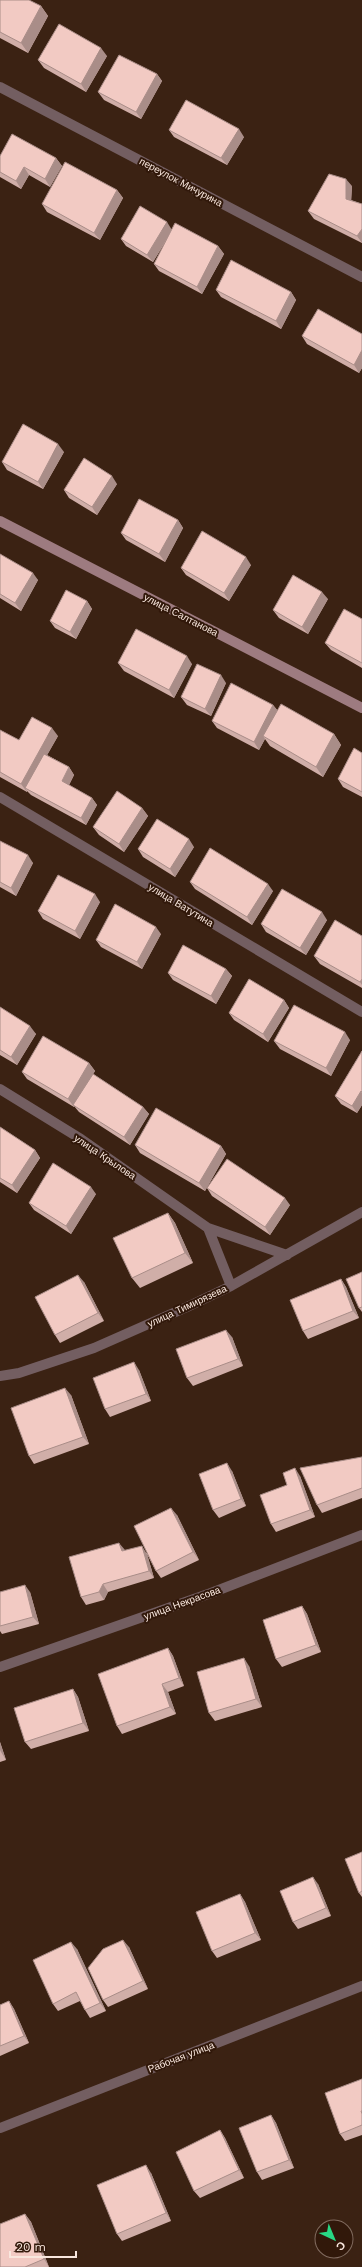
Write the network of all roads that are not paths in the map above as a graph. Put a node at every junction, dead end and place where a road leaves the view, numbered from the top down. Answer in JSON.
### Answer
{"nodes":[{"id":1,"x":0,"y":87,"type":"edge"},
{"id":2,"x":362,"y":277,"type":"edge"},
{"id":3,"x":0,"y":521,"type":"edge"},
{"id":4,"x":362,"y":708,"type":"edge"},
{"id":5,"x":0,"y":797,"type":"edge"},
{"id":6,"x":362,"y":1012,"type":"edge"},
{"id":7,"x":0,"y":1089,"type":"edge"},
{"id":8,"x":362,"y":1212,"type":"edge"},
{"id":9,"x":208,"y":1228,"type":"junction"},
{"id":10,"x":287,"y":1255,"type":"junction"},
{"id":11,"x":231,"y":1286,"type":"junction"},
{"id":12,"x":0,"y":1376,"type":"edge"},
{"id":13,"x":362,"y":1535,"type":"edge"},
{"id":14,"x":0,"y":1667,"type":"edge"},
{"id":15,"x":362,"y":1986,"type":"edge"},
{"id":16,"x":0,"y":2128,"type":"edge"}],
"edges":[{"from":1,"to":2,"type":"street","name":"переулок Мичурина"},
{"from":3,"to":4,"type":"main road","name":"улица Салтанова"},
{"from":5,"to":6,"type":"street","name":"улица Ватутина"},
{"from":7,"to":9,"type":"street","name":"улица Крылова"},
{"from":8,"to":10,"type":"street","name":"улица Тимирязева"},
{"from":9,"to":10,"type":"street","name":"улица Крылова"},
{"from":9,"to":11,"type":"street"},
{"from":10,"to":11,"type":"street","name":"улица Тимирязева"},
{"from":11,"to":12,"type":"street","name":"улица Тимирязева"},
{"from":13,"to":14,"type":"street","name":"улица Некрасова"},
{"from":15,"to":16,"type":"street","name":"Рабочая улица"}]}
